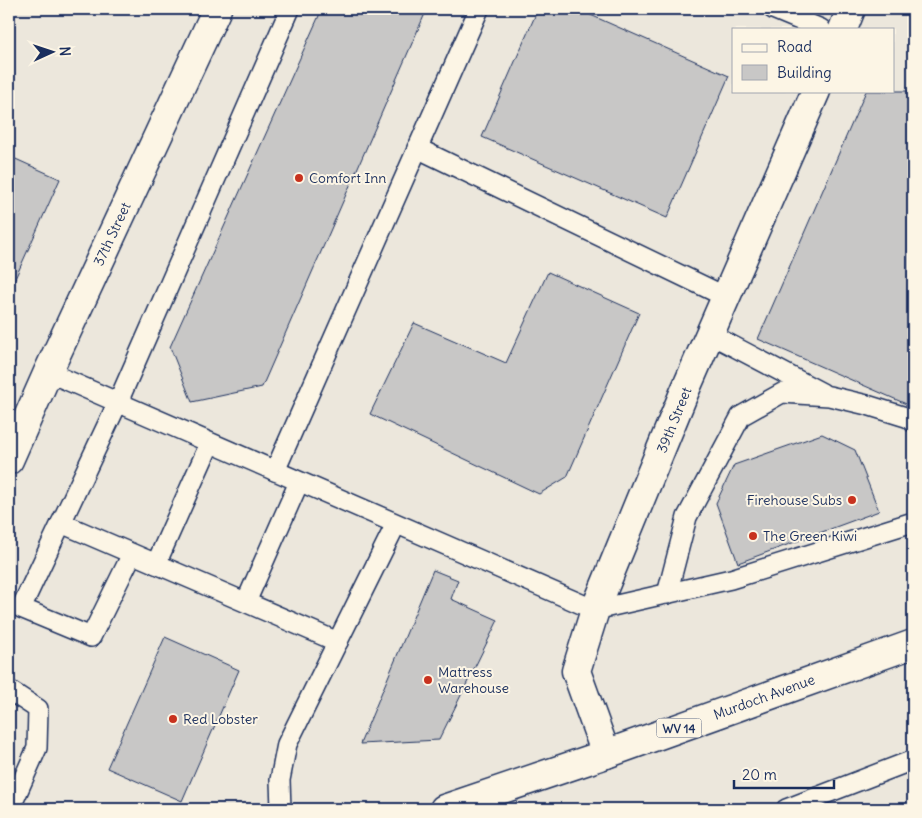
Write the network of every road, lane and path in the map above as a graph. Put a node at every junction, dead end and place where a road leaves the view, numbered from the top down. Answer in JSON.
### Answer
{"nodes":[{"id":1,"x":217,"y":9,"type":"edge"},
{"id":2,"x":290,"y":9,"type":"edge"},
{"id":3,"x":479,"y":9,"type":"edge"},
{"id":4,"x":773,"y":9,"type":"edge"},
{"id":5,"x":851,"y":9,"type":"edge"},
{"id":6,"x":819,"y":28,"type":"edge"},
{"id":7,"x":843,"y":28,"type":"edge"},
{"id":8,"x":816,"y":92,"type":"edge"},
{"id":9,"x":418,"y":148,"type":"junction"},
{"id":10,"x":726,"y":297,"type":"junction"},
{"id":11,"x":710,"y":334,"type":"junction"},
{"id":12,"x":48,"y":372,"type":"junction"},
{"id":13,"x":829,"y":396,"type":"junction"},
{"id":14,"x":118,"y":402,"type":"junction"},
{"id":15,"x":913,"y":422,"type":"edge"},
{"id":16,"x":210,"y":443,"type":"junction"},
{"id":17,"x":9,"y":460,"type":"edge"},
{"id":18,"x":275,"y":471,"type":"junction"},
{"id":19,"x":299,"y":482,"type":"junction"},
{"id":20,"x":913,"y":522,"type":"edge"},
{"id":21,"x":61,"y":523,"type":"junction"},
{"id":22,"x":396,"y":524,"type":"junction"},
{"id":23,"x":132,"y":554,"type":"junction"},
{"id":24,"x":156,"y":564,"type":"junction"},
{"id":25,"x":667,"y":594,"type":"junction"},
{"id":26,"x":246,"y":602,"type":"junction"},
{"id":27,"x":595,"y":610,"type":"junction"},
{"id":28,"x":338,"y":642,"type":"junction"},
{"id":29,"x":913,"y":644,"type":"edge"},
{"id":30,"x":9,"y":690,"type":"edge"},
{"id":31,"x":606,"y":754,"type":"junction"},
{"id":32,"x":913,"y":760,"type":"edge"},
{"id":33,"x":449,"y":808,"type":"edge"},
{"id":34,"x":10,"y":809,"type":"edge"},
{"id":35,"x":281,"y":809,"type":"edge"},
{"id":36,"x":786,"y":809,"type":"edge"}],
"edges":[{"from":1,"to":12,"type":"street","name":"37th Street"},
{"from":2,"to":14,"type":"lane"},
{"from":3,"to":9,"type":"lane"},
{"from":4,"to":6,"type":"lane"},
{"from":5,"to":7,"type":"street"},
{"from":8,"to":10,"type":"street","name":"39th Street"},
{"from":9,"to":10,"type":"lane"},
{"from":9,"to":18,"type":"lane"},
{"from":10,"to":11,"type":"street","name":"39th Street"},
{"from":11,"to":13,"type":"lane"},
{"from":11,"to":27,"type":"street","name":"39th Street"},
{"from":12,"to":14,"type":"lane"},
{"from":12,"to":17,"type":"street","name":"37th Street"},
{"from":13,"to":15,"type":"lane"},
{"from":13,"to":25,"type":"lane"},
{"from":14,"to":16,"type":"lane"},
{"from":14,"to":21,"type":"lane"},
{"from":16,"to":18,"type":"lane"},
{"from":16,"to":24,"type":"lane"},
{"from":18,"to":19,"type":"lane"},
{"from":19,"to":22,"type":"lane"},
{"from":19,"to":26,"type":"lane"},
{"from":20,"to":25,"type":"lane"},
{"from":21,"to":23,"type":"lane"},
{"from":21,"to":23,"type":"lane"},
{"from":22,"to":27,"type":"lane"},
{"from":22,"to":28,"type":"lane"},
{"from":23,"to":24,"type":"lane"},
{"from":24,"to":26,"type":"lane"},
{"from":25,"to":27,"type":"lane"},
{"from":26,"to":28,"type":"lane"},
{"from":27,"to":31,"type":"street","name":"39th Street"},
{"from":28,"to":35,"type":"lane"},
{"from":29,"to":31,"type":"street","name":"Murdoch Avenue","number":"WV 14"},
{"from":30,"to":34,"type":"lane"},
{"from":31,"to":33,"type":"street","name":"Murdoch Avenue","number":"WV 14"},
{"from":32,"to":36,"type":"lane"}]}
